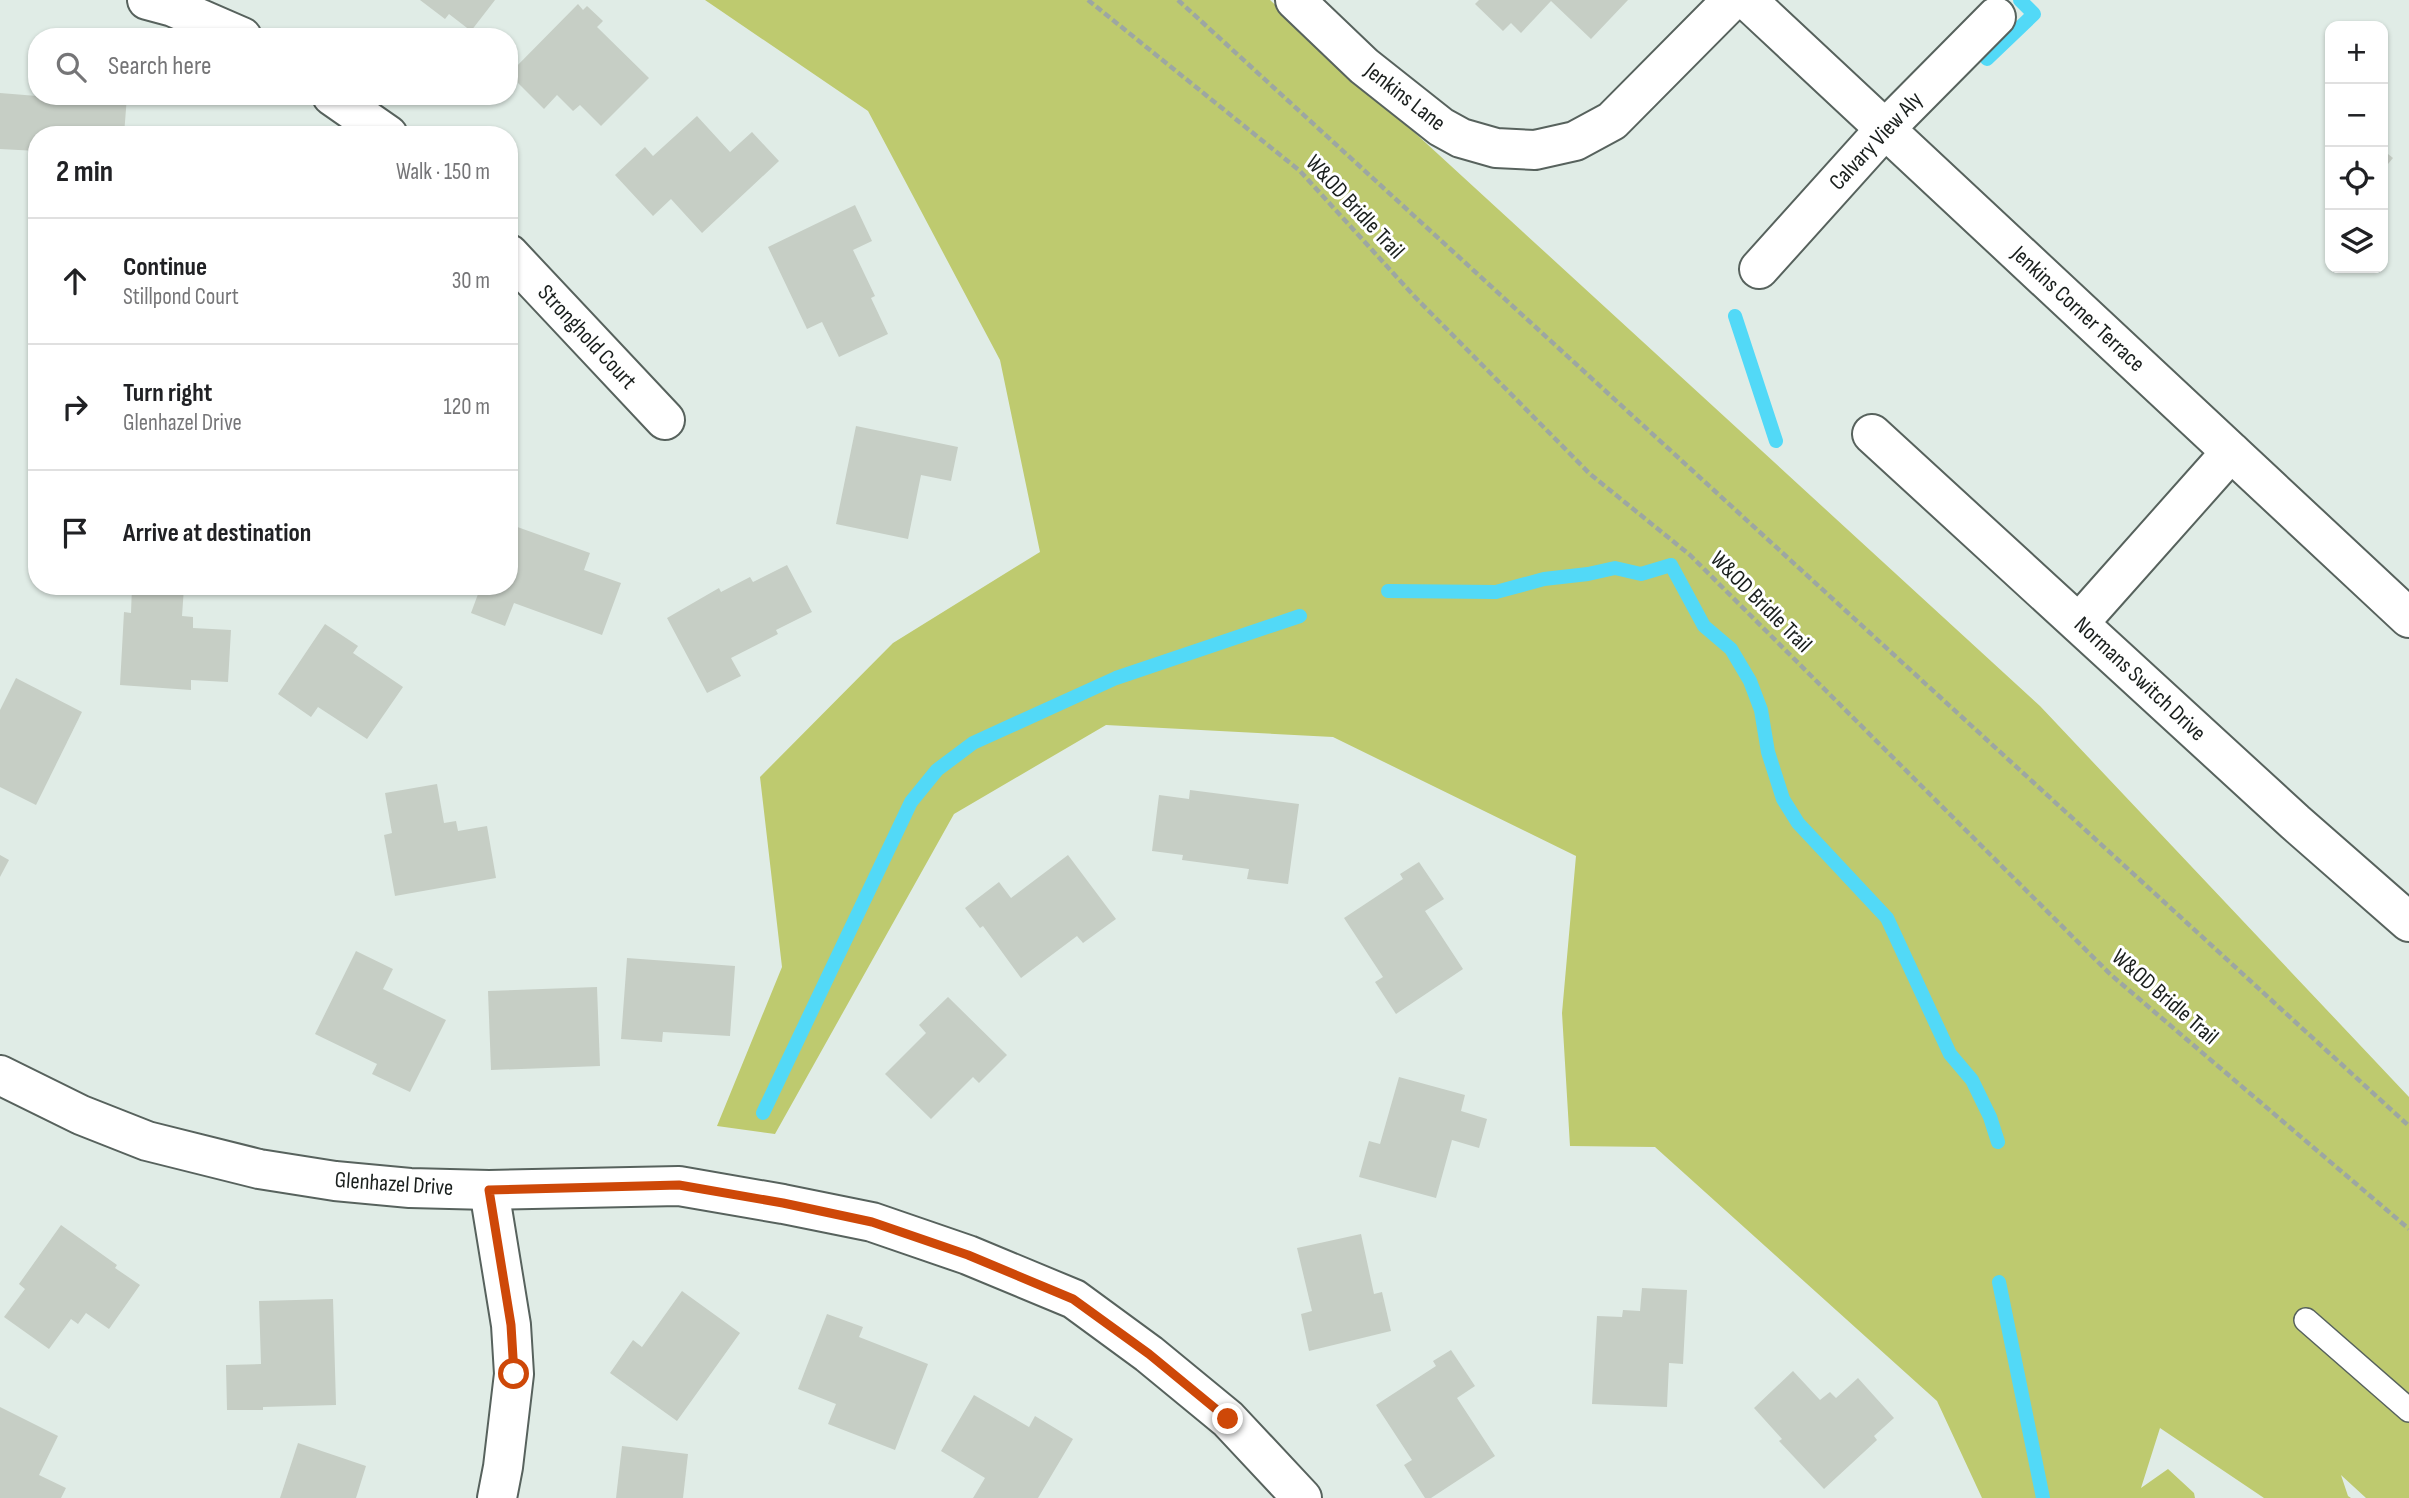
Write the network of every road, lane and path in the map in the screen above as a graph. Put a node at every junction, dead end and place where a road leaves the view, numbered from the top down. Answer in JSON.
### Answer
{"nodes":[{"id":1,"x":147,"y":0,"type":"edge"},
{"id":2,"x":1088,"y":0,"type":"edge"},
{"id":3,"x":1178,"y":0,"type":"edge"},
{"id":4,"x":1295,"y":0,"type":"edge"},
{"id":5,"x":1732,"y":0,"type":"edge"},
{"id":6,"x":1747,"y":0,"type":"edge"},
{"id":7,"x":1996,"y":17,"type":"dead end"},
{"id":8,"x":221,"y":28,"type":"edge"},
{"id":9,"x":345,"y":105,"type":"edge"},
{"id":10,"x":375,"y":126,"type":"edge"},
{"id":11,"x":1885,"y":129,"type":"junction"},
{"id":12,"x":518,"y":264,"type":"edge"},
{"id":13,"x":1759,"y":270,"type":"dead end"},
{"id":14,"x":665,"y":420,"type":"dead end"},
{"id":15,"x":1872,"y":435,"type":"dead end"},
{"id":16,"x":2231,"y":452,"type":"junction"},
{"id":17,"x":2409,"y":618,"type":"edge"},
{"id":18,"x":2079,"y":623,"type":"junction"},
{"id":19,"x":2409,"y":922,"type":"edge"},
{"id":20,"x":3,"y":1084,"type":"edge"},
{"id":21,"x":2409,"y":1126,"type":"edge"},
{"id":22,"x":489,"y":1190,"type":"junction"},
{"id":23,"x":2409,"y":1229,"type":"edge"},
{"id":24,"x":2306,"y":1321,"type":"dead end"},
{"id":25,"x":2409,"y":1410,"type":"edge"},
{"id":26,"x":497,"y":1498,"type":"edge"},
{"id":27,"x":1302,"y":1498,"type":"edge"}],
"edges":[{"from":1,"to":8,"type":"street"},
{"from":2,"to":23,"type":"path","name":"W&OD Bridle Trail"},
{"from":3,"to":21,"type":"path"},
{"from":4,"to":5,"type":"street","name":"Jenkins Lane"},
{"from":6,"to":11,"type":"street","name":"Jenkins Corner Terrace"},
{"from":7,"to":11,"type":"street","name":"Calvary View Aly"},
{"from":9,"to":10,"type":"street"},
{"from":11,"to":13,"type":"street","name":"Calvary View Aly"},
{"from":11,"to":16,"type":"street","name":"Jenkins Corner Terrace"},
{"from":12,"to":14,"type":"street","name":"Stronghold Court"},
{"from":15,"to":18,"type":"street","name":"Normans Switch Drive"},
{"from":16,"to":17,"type":"street","name":"Jenkins Corner Terrace"},
{"from":16,"to":18,"type":"street"},
{"from":18,"to":19,"type":"street","name":"Normans Switch Drive"},
{"from":20,"to":22,"type":"street","name":"Glenhazel Drive"},
{"from":22,"to":26,"type":"street"},
{"from":22,"to":27,"type":"street","name":"Glenhazel Drive"},
{"from":24,"to":25,"type":"lane"}]}
